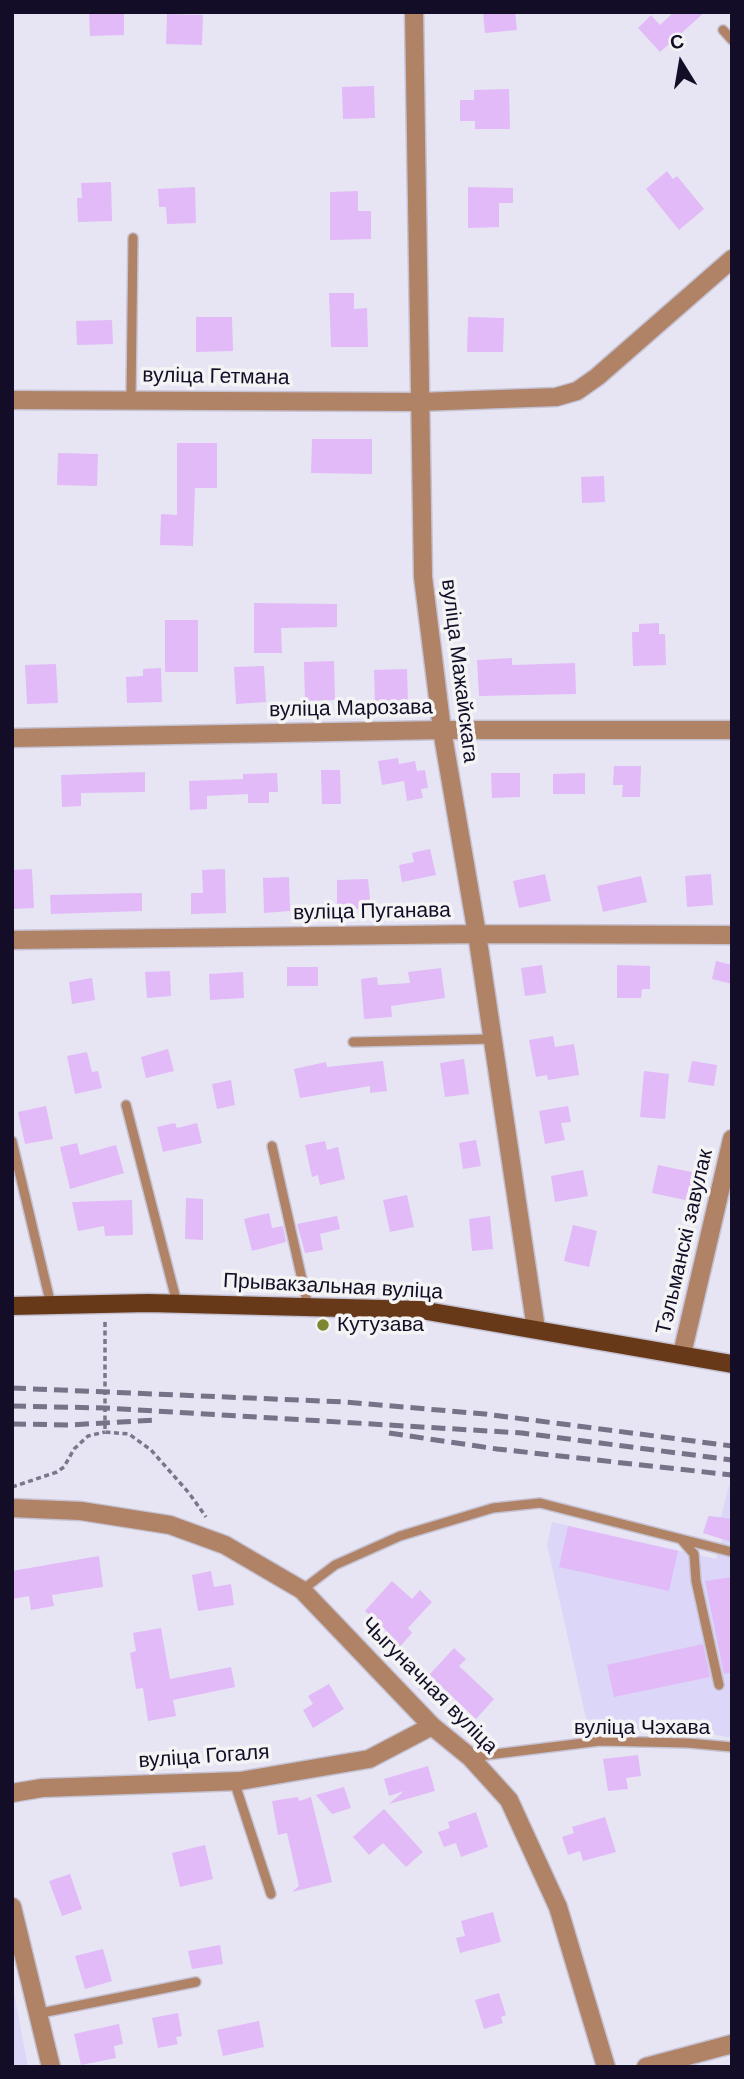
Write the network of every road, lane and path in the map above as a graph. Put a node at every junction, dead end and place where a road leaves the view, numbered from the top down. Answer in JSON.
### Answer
{"nodes":[{"id":1,"x":414,"y":12,"type":"edge"},
{"id":2,"x":723,"y":30,"type":"dead end"},
{"id":3,"x":732,"y":40,"type":"edge"},
{"id":4,"x":133,"y":238,"type":"dead end"},
{"id":5,"x":732,"y":259,"type":"edge"},
{"id":6,"x":131,"y":398,"type":"junction"},
{"id":7,"x":12,"y":400,"type":"edge"},
{"id":8,"x":419,"y":402,"type":"junction"},
{"id":9,"x":442,"y":730,"type":"junction"},
{"id":10,"x":732,"y":730,"type":"edge"},
{"id":11,"x":12,"y":738,"type":"edge"},
{"id":12,"x":477,"y":934,"type":"junction"},
{"id":13,"x":732,"y":935,"type":"edge"},
{"id":14,"x":12,"y":940,"type":"edge"},
{"id":15,"x":493,"y":1039,"type":"junction"},
{"id":16,"x":353,"y":1042,"type":"dead end"},
{"id":17,"x":127,"y":1105,"type":"dead end"},
{"id":18,"x":732,"y":1139,"type":"edge"},
{"id":19,"x":12,"y":1141,"type":"edge"},
{"id":20,"x":272,"y":1146,"type":"dead end"},
{"id":21,"x":177,"y":1303,"type":"junction"},
{"id":22,"x":105,"y":1304,"type":"junction"},
{"id":23,"x":51,"y":1305,"type":"junction"},
{"id":24,"x":12,"y":1306,"type":"edge"},
{"id":25,"x":308,"y":1306,"type":"junction"},
{"id":26,"x":536,"y":1329,"type":"junction"},
{"id":27,"x":682,"y":1354,"type":"junction"},
{"id":28,"x":732,"y":1364,"type":"edge"},
{"id":29,"x":106,"y":1432,"type":"junction"},
{"id":30,"x":12,"y":1488,"type":"edge"},
{"id":31,"x":12,"y":1508,"type":"edge"},
{"id":32,"x":680,"y":1538,"type":"junction"},
{"id":33,"x":225,"y":1545,"type":"junction"},
{"id":34,"x":732,"y":1552,"type":"edge"},
{"id":35,"x":302,"y":1590,"type":"junction"},
{"id":36,"x":719,"y":1685,"type":"dead end"},
{"id":37,"x":432,"y":1726,"type":"junction"},
{"id":38,"x":732,"y":1747,"type":"edge"},
{"id":39,"x":470,"y":1757,"type":"junction"},
{"id":40,"x":234,"y":1781,"type":"junction"},
{"id":41,"x":12,"y":1793,"type":"edge"},
{"id":42,"x":271,"y":1894,"type":"dead end"},
{"id":43,"x":12,"y":1907,"type":"edge"},
{"id":44,"x":196,"y":1982,"type":"dead end"},
{"id":45,"x":41,"y":2013,"type":"junction"},
{"id":46,"x":732,"y":2044,"type":"edge"},
{"id":47,"x":51,"y":2067,"type":"edge"},
{"id":48,"x":606,"y":2067,"type":"edge"},
{"id":49,"x":646,"y":2067,"type":"edge"}],
"edges":[{"from":1,"to":8,"type":"street","name":"вуліца Мажайскага"},
{"from":2,"to":3,"type":"lane"},
{"from":4,"to":6,"type":"lane"},
{"from":5,"to":8,"type":"street","name":"вуліца Гетмана"},
{"from":6,"to":7,"type":"street","name":"вуліца Гетмана"},
{"from":6,"to":8,"type":"street","name":"вуліца Гетмана"},
{"from":8,"to":9,"type":"street","name":"вуліца Мажайскага"},
{"from":9,"to":10,"type":"street","name":"вуліца Марозава"},
{"from":9,"to":11,"type":"street","name":"вуліца Марозава"},
{"from":9,"to":12,"type":"street","name":"вуліца Мажайскага"},
{"from":12,"to":13,"type":"street","name":"вуліца Пуганава"},
{"from":12,"to":14,"type":"street","name":"вуліца Пуганава"},
{"from":12,"to":15,"type":"street","name":"вуліца Мажайскага"},
{"from":15,"to":16,"type":"lane"},
{"from":15,"to":26,"type":"street","name":"вуліца Мажайскага"},
{"from":17,"to":21,"type":"lane"},
{"from":18,"to":27,"type":"street","name":"Тэльманскі завулак"},
{"from":19,"to":23,"type":"lane"},
{"from":20,"to":25,"type":"lane"},
{"from":21,"to":22,"type":"main road","name":"Прывакзальная вуліца"},
{"from":21,"to":25,"type":"main road","name":"Прывакзальная вуліца"},
{"from":22,"to":23,"type":"main road","name":"Прывакзальная вуліца"},
{"from":22,"to":29,"type":"path"},
{"from":23,"to":24,"type":"main road","name":"Прывакзальная вуліца"},
{"from":25,"to":26,"type":"main road","name":"Прывакзальная вуліца"},
{"from":26,"to":27,"type":"main road","name":"Прывакзальная вуліца"},
{"from":27,"to":28,"type":"main road","name":"Прывакзальная вуліца"},
{"from":29,"to":30,"type":"path"},
{"from":29,"to":33,"type":"path"},
{"from":31,"to":33,"type":"street","name":"Чыгуначная вуліца"},
{"from":32,"to":34,"type":"lane"},
{"from":32,"to":35,"type":"lane"},
{"from":32,"to":36,"type":"lane"},
{"from":33,"to":35,"type":"street","name":"Чыгуначная вуліца"},
{"from":35,"to":37,"type":"street","name":"Чыгуначная вуліца"},
{"from":37,"to":39,"type":"street","name":"Чыгуначная вуліца"},
{"from":37,"to":40,"type":"street","name":"вуліца Гогаля"},
{"from":38,"to":39,"type":"lane","name":"вуліца Чэхава"},
{"from":39,"to":48,"type":"street","name":"Чыгуначная вуліца"},
{"from":40,"to":41,"type":"street","name":"вуліца Гогаля"},
{"from":40,"to":42,"type":"lane"},
{"from":43,"to":45,"type":"street"},
{"from":44,"to":45,"type":"lane"},
{"from":45,"to":47,"type":"street"},
{"from":46,"to":49,"type":"street"}]}
